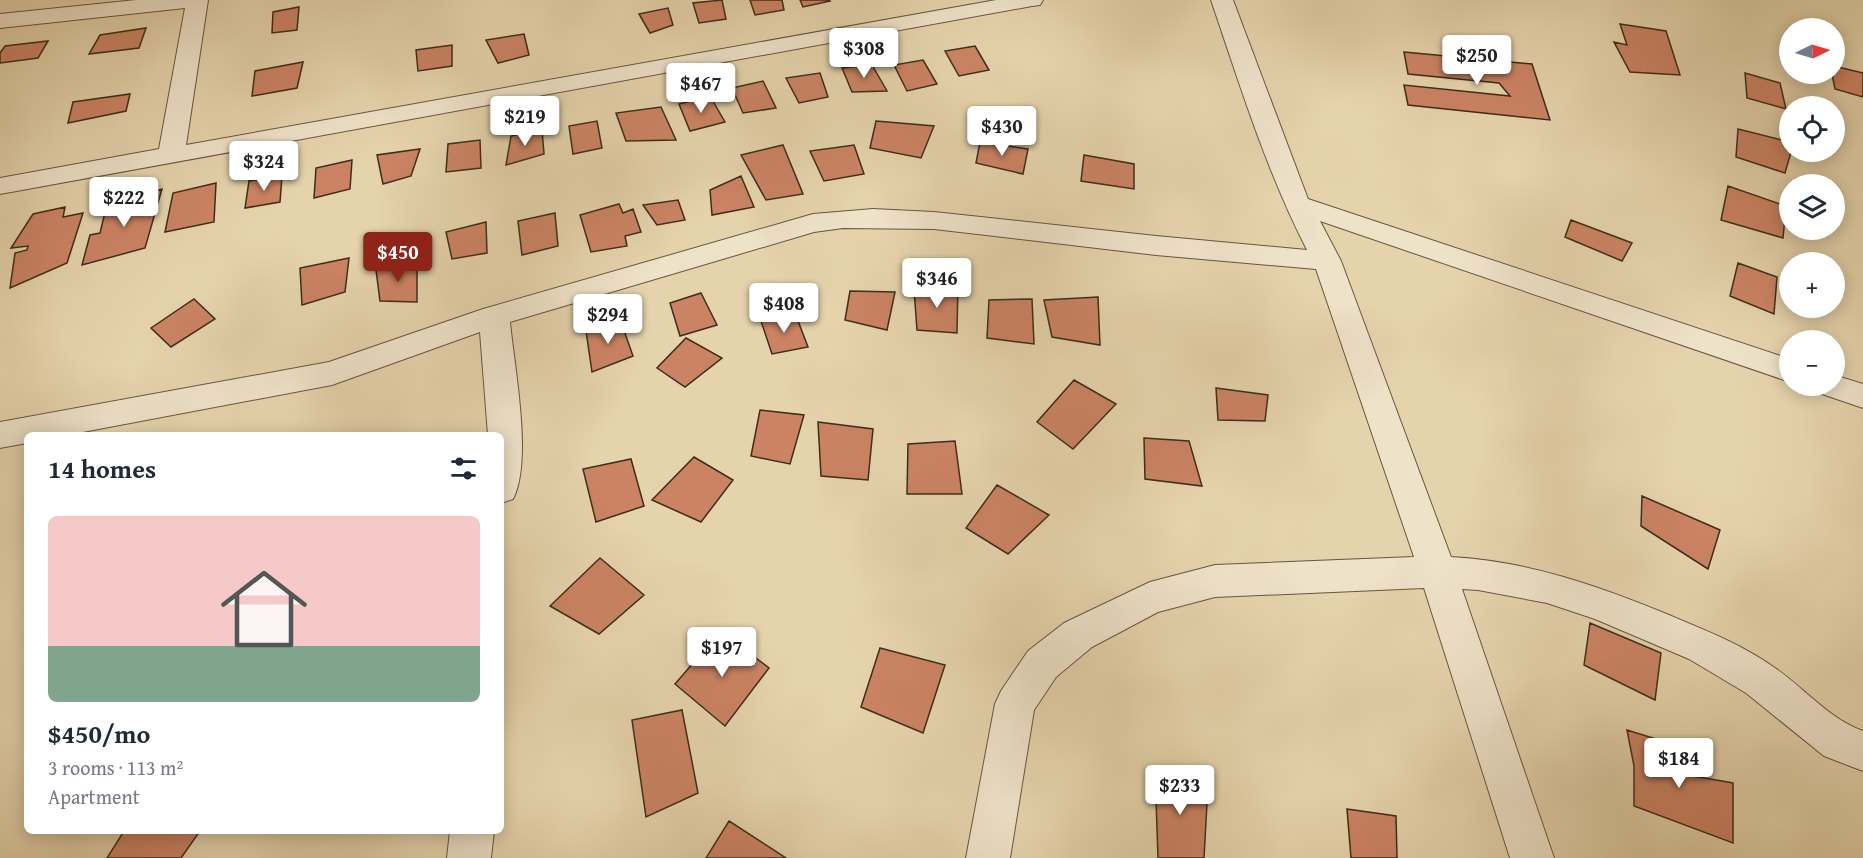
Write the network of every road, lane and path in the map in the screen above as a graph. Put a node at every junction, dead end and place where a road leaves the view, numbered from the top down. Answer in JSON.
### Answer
{"nodes":[{"id":1,"x":197,"y":0,"type":"edge"},
{"id":2,"x":1032,"y":0,"type":"edge"},
{"id":3,"x":1222,"y":0,"type":"edge"},
{"id":4,"x":0,"y":21,"type":"edge"},
{"id":5,"x":171,"y":156,"type":"junction"},
{"id":6,"x":0,"y":186,"type":"edge"},
{"id":7,"x":1297,"y":204,"type":"junction"},
{"id":8,"x":1327,"y":261,"type":"junction"},
{"id":9,"x":494,"y":316,"type":"junction"},
{"id":10,"x":1779,"y":367,"type":"edge"},
{"id":11,"x":1845,"y":390,"type":"edge"},
{"id":12,"x":1863,"y":396,"type":"edge"},
{"id":13,"x":0,"y":435,"type":"edge"},
{"id":14,"x":504,"y":453,"type":"edge"},
{"id":15,"x":1438,"y":572,"type":"junction"},
{"id":16,"x":1863,"y":751,"type":"edge"},
{"id":17,"x":472,"y":834,"type":"edge"},
{"id":18,"x":470,"y":858,"type":"edge"},
{"id":19,"x":988,"y":858,"type":"edge"},
{"id":20,"x":1532,"y":858,"type":"edge"}],
"edges":[{"from":1,"to":4,"type":"street"},
{"from":1,"to":5,"type":"street"},
{"from":2,"to":5,"type":"street"},
{"from":3,"to":7,"type":"street"},
{"from":5,"to":6,"type":"street"},
{"from":7,"to":8,"type":"street"},
{"from":7,"to":10,"type":"street"},
{"from":8,"to":9,"type":"street"},
{"from":8,"to":15,"type":"street"},
{"from":9,"to":13,"type":"street"},
{"from":9,"to":14,"type":"street"},
{"from":11,"to":12,"type":"street"},
{"from":15,"to":16,"type":"street"},
{"from":15,"to":19,"type":"street"},
{"from":15,"to":20,"type":"street"},
{"from":17,"to":18,"type":"street"}]}
